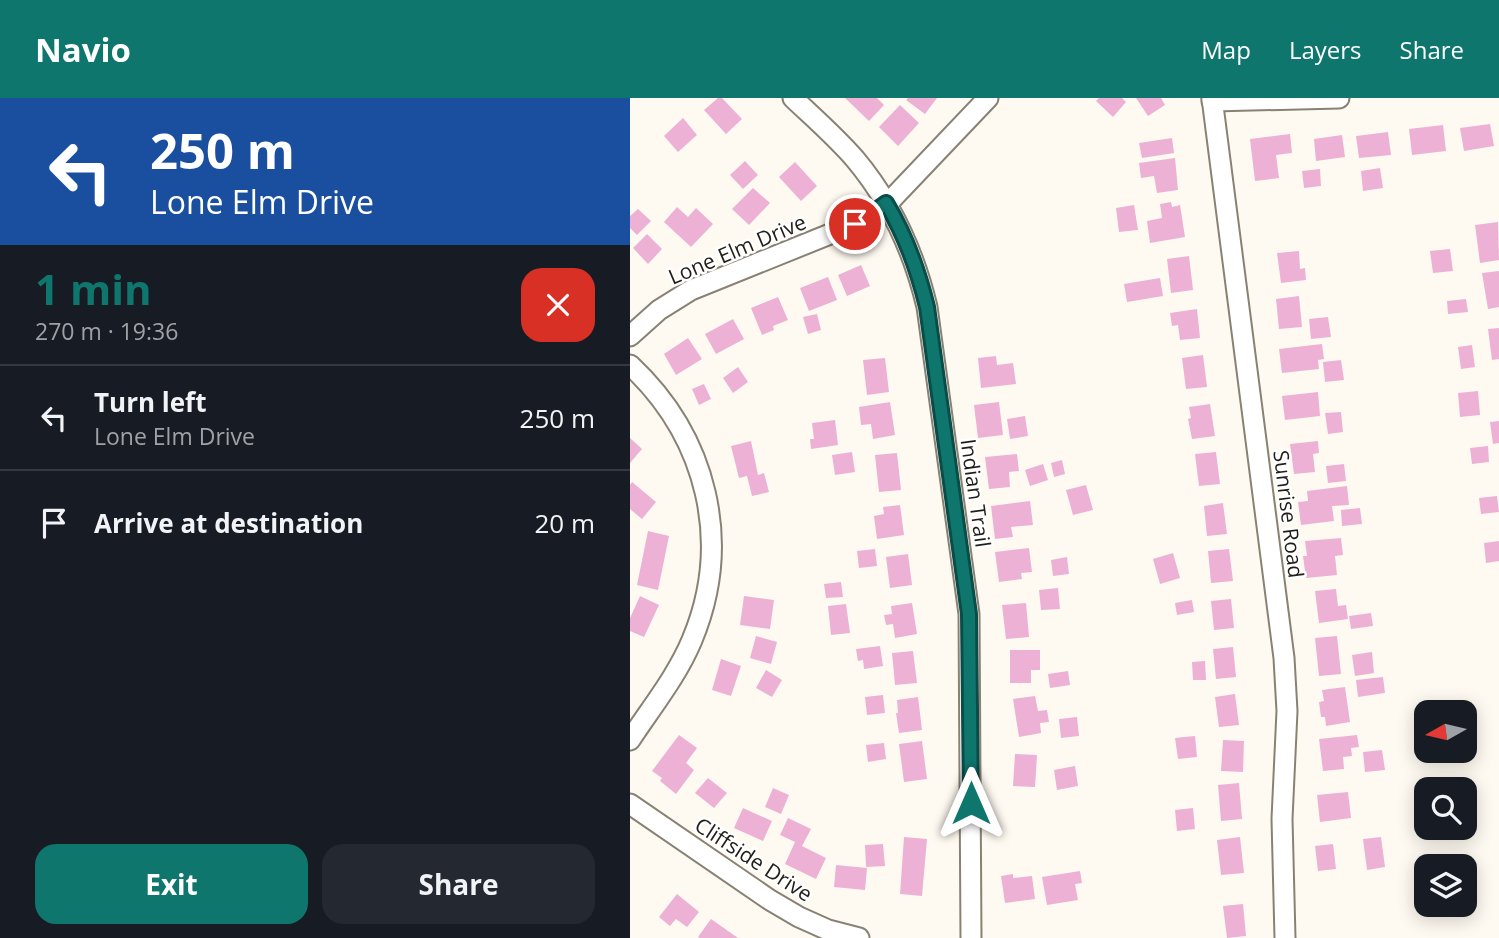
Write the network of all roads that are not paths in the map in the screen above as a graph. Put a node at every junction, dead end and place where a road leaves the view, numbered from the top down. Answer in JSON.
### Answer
{"nodes":[{"id":1,"x":793,"y":98,"type":"edge"},
{"id":2,"x":988,"y":98,"type":"edge"},
{"id":3,"x":1339,"y":98,"type":"edge"},
{"id":4,"x":1212,"y":99,"type":"edge"},
{"id":5,"x":886,"y":203,"type":"junction"},
{"id":6,"x":630,"y":336,"type":"edge"},
{"id":7,"x":630,"y":365,"type":"edge"},
{"id":8,"x":630,"y":740,"type":"edge"},
{"id":9,"x":630,"y":804,"type":"edge"},
{"id":10,"x":859,"y":938,"type":"edge"},
{"id":11,"x":971,"y":938,"type":"edge"},
{"id":12,"x":1285,"y":938,"type":"edge"}],
"edges":[{"from":1,"to":5,"type":"street","name":"Indian Trail"},
{"from":2,"to":5,"type":"street","name":"Lone Elm Drive"},
{"from":3,"to":4,"type":"street"},
{"from":4,"to":12,"type":"street","name":"Sunrise Road"},
{"from":5,"to":6,"type":"street","name":"Lone Elm Drive"},
{"from":5,"to":11,"type":"street","name":"Indian Trail"},
{"from":7,"to":8,"type":"street"},
{"from":9,"to":10,"type":"street","name":"Cliffside Drive"}]}
